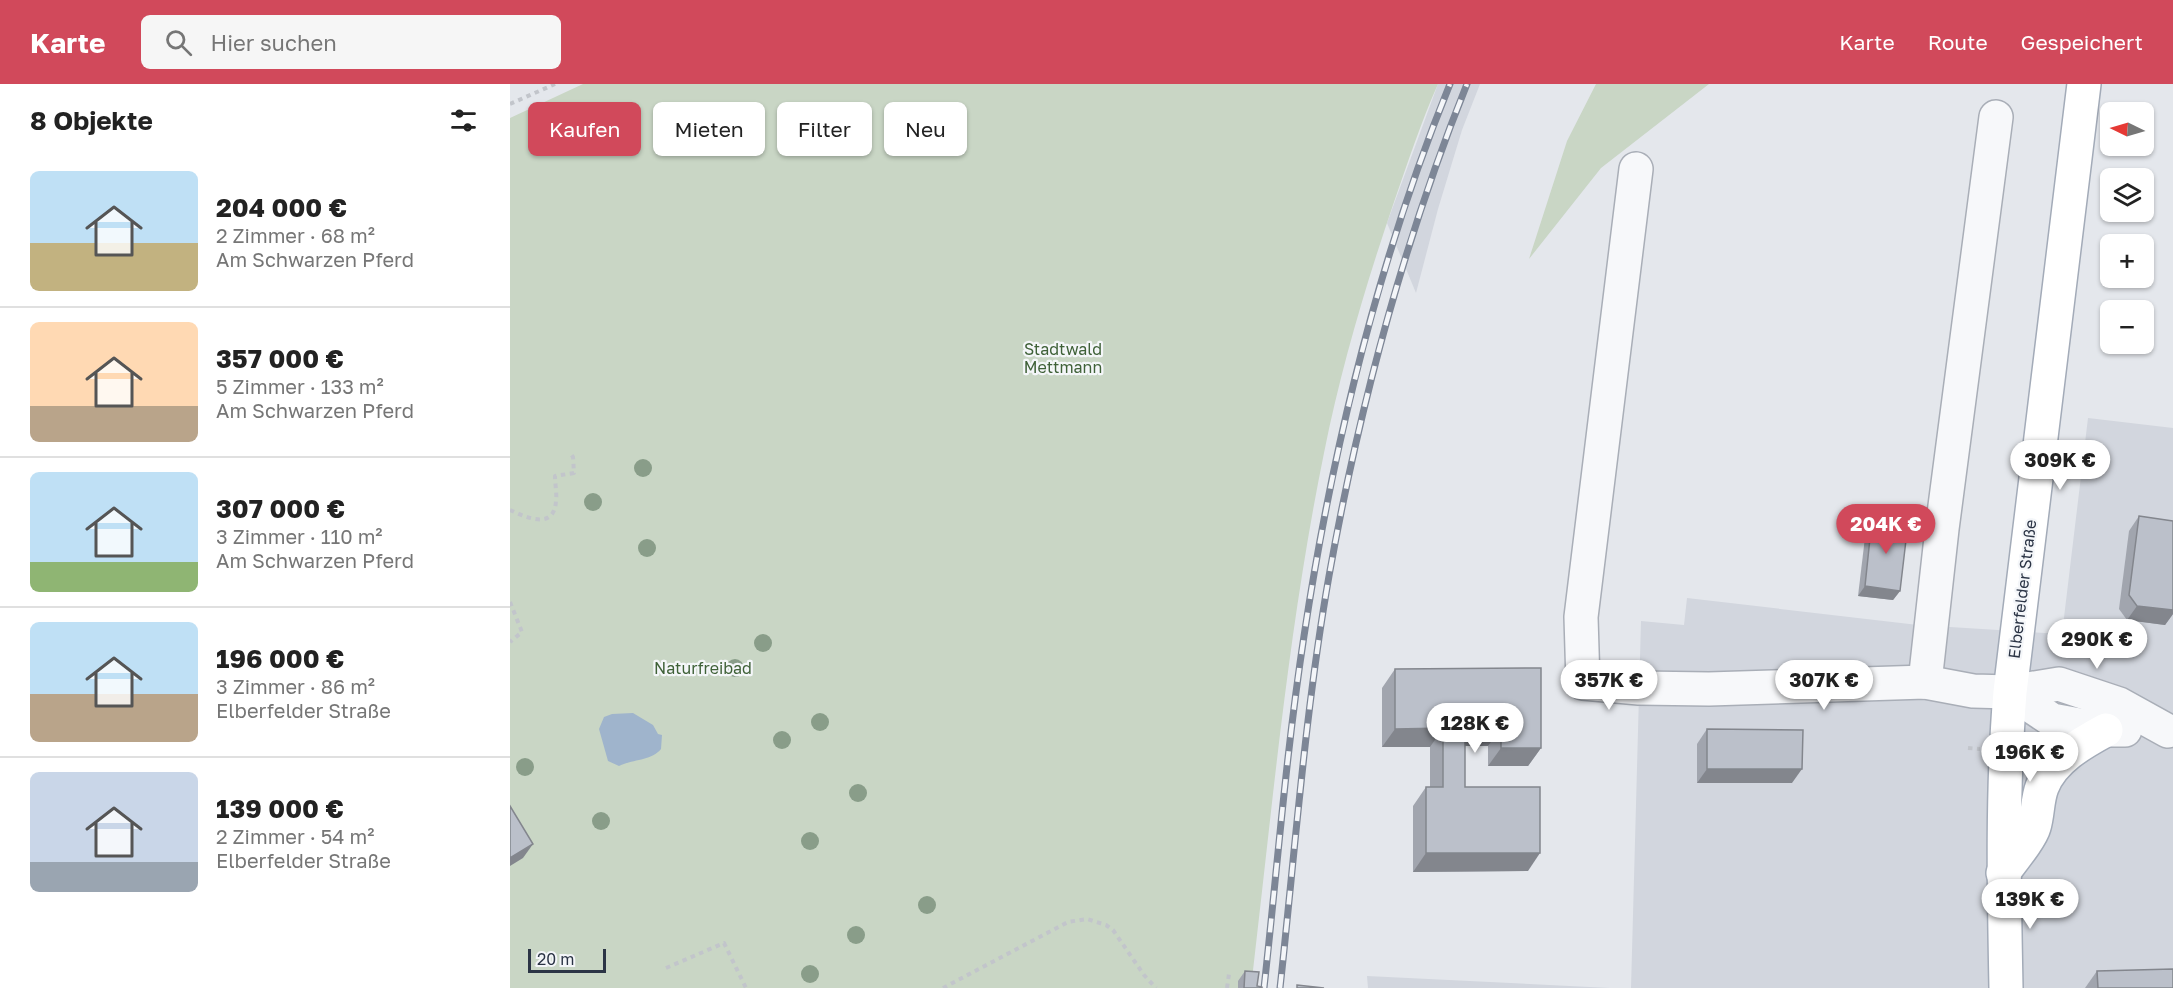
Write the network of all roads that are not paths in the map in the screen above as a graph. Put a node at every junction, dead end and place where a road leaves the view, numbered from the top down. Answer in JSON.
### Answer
{"nodes":[{"id":1,"x":2084,"y":84,"type":"edge"},
{"id":2,"x":1996,"y":117,"type":"dead end"},
{"id":3,"x":1636,"y":169,"type":"dead end"},
{"id":4,"x":1925,"y":682,"type":"junction"},
{"id":5,"x":2010,"y":692,"type":"junction"},
{"id":6,"x":2106,"y":730,"type":"junction"},
{"id":7,"x":2170,"y":732,"type":"edge"},
{"id":8,"x":2003,"y":873,"type":"junction"},
{"id":9,"x":2006,"y":988,"type":"edge"}],
"edges":[{"from":1,"to":5,"type":"main road","name":"Elberfelder Straße"},
{"from":2,"to":4,"type":"street"},
{"from":3,"to":4,"type":"street"},
{"from":4,"to":5,"type":"street"},
{"from":5,"to":6,"type":"street"},
{"from":5,"to":7,"type":"street"},
{"from":5,"to":8,"type":"main road","name":"Elberfelder Straße"},
{"from":6,"to":7,"type":"street"},
{"from":6,"to":8,"type":"main road"},
{"from":8,"to":9,"type":"main road","name":"Elberfelder Straße"}]}
